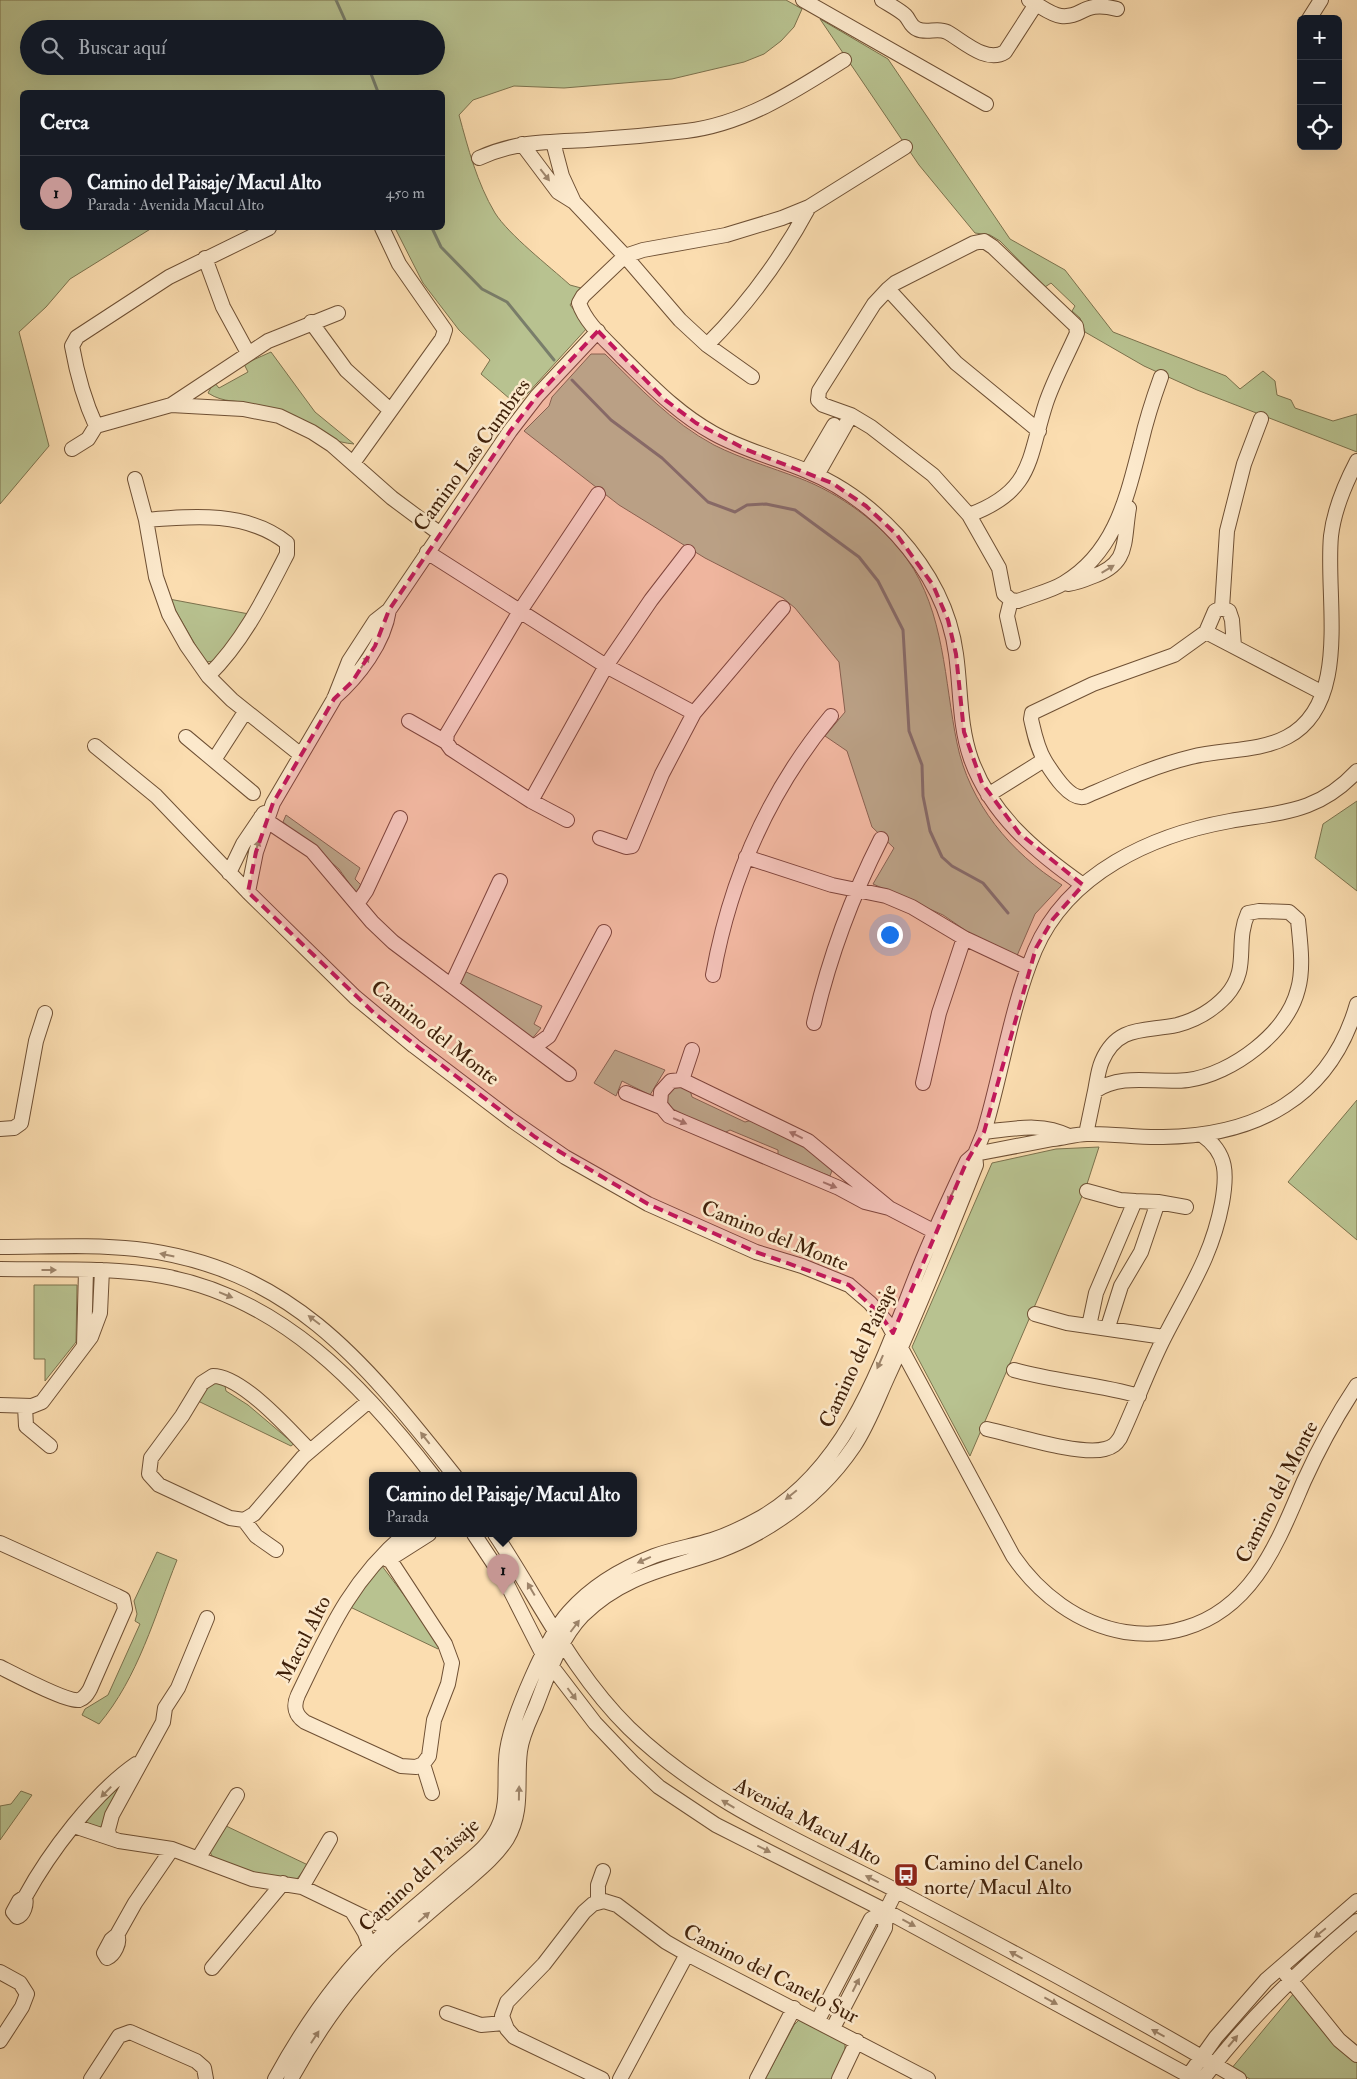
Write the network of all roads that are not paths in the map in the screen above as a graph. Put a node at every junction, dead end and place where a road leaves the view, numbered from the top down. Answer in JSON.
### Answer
{"nodes":[{"id":1,"x":803,"y":0,"type":"edge"},
{"id":2,"x":882,"y":0,"type":"edge"},
{"id":3,"x":1321,"y":0,"type":"edge"},
{"id":4,"x":1103,"y":1,"type":"edge"},
{"id":5,"x":1033,"y":2,"type":"edge"},
{"id":6,"x":1116,"y":9,"type":"dead end"},
{"id":7,"x":1312,"y":15,"type":"edge"},
{"id":8,"x":844,"y":60,"type":"dead end"},
{"id":9,"x":986,"y":104,"type":"dead end"},
{"id":10,"x":553,"y":142,"type":"junction"},
{"id":11,"x":522,"y":144,"type":"junction"},
{"id":12,"x":905,"y":147,"type":"dead end"},
{"id":13,"x":479,"y":158,"type":"dead end"},
{"id":14,"x":574,"y":202,"type":"junction"},
{"id":15,"x":809,"y":207,"type":"junction"},
{"id":16,"x":265,"y":230,"type":"edge"},
{"id":17,"x":383,"y":230,"type":"edge"},
{"id":18,"x":625,"y":256,"type":"junction"},
{"id":19,"x":205,"y":258,"type":"junction"},
{"id":20,"x":888,"y":289,"type":"junction"},
{"id":21,"x":338,"y":313,"type":"dead end"},
{"id":22,"x":311,"y":322,"type":"junction"},
{"id":23,"x":598,"y":332,"type":"junction"},
{"id":24,"x":707,"y":345,"type":"junction"},
{"id":25,"x":248,"y":353,"type":"junction"},
{"id":26,"x":752,"y":377,"type":"dead end"},
{"id":27,"x":1161,"y":377,"type":"dead end"},
{"id":28,"x":208,"y":380,"type":"junction"},
{"id":29,"x":171,"y":405,"type":"junction"},
{"id":30,"x":215,"y":406,"type":"junction"},
{"id":31,"x":390,"y":410,"type":"junction"},
{"id":32,"x":846,"y":413,"type":"junction"},
{"id":33,"x":1261,"y":419,"type":"dead end"},
{"id":34,"x":96,"y":426,"type":"junction"},
{"id":35,"x":1039,"y":430,"type":"junction"},
{"id":36,"x":72,"y":449,"type":"dead end"},
{"id":37,"x":1357,"y":462,"type":"edge"},
{"id":38,"x":353,"y":463,"type":"junction"},
{"id":39,"x":812,"y":473,"type":"junction"},
{"id":40,"x":135,"y":479,"type":"dead end"},
{"id":41,"x":1128,"y":492,"type":"junction"},
{"id":42,"x":598,"y":494,"type":"dead end"},
{"id":43,"x":969,"y":515,"type":"junction"},
{"id":44,"x":146,"y":520,"type":"junction"},
{"id":45,"x":439,"y":533,"type":"junction"},
{"id":46,"x":428,"y":552,"type":"junction"},
{"id":47,"x":688,"y":552,"type":"dead end"},
{"id":48,"x":1063,"y":584,"type":"junction"},
{"id":49,"x":1011,"y":600,"type":"junction"},
{"id":50,"x":783,"y":608,"type":"dead end"},
{"id":51,"x":1222,"y":608,"type":"junction"},
{"id":52,"x":520,"y":611,"type":"junction"},
{"id":53,"x":1206,"y":632,"type":"junction"},
{"id":54,"x":1013,"y":643,"type":"dead end"},
{"id":55,"x":1234,"y":646,"type":"junction"},
{"id":56,"x":606,"y":666,"type":"junction"},
{"id":57,"x":208,"y":676,"type":"junction"},
{"id":58,"x":1323,"y":693,"type":"junction"},
{"id":59,"x":245,"y":712,"type":"junction"},
{"id":60,"x":694,"y":713,"type":"junction"},
{"id":61,"x":831,"y":716,"type":"dead end"},
{"id":62,"x":409,"y":721,"type":"dead end"},
{"id":63,"x":186,"y":738,"type":"dead end"},
{"id":64,"x":446,"y":742,"type":"junction"},
{"id":65,"x":95,"y":746,"type":"dead end"},
{"id":66,"x":300,"y":755,"type":"junction"},
{"id":67,"x":214,"y":760,"type":"junction"},
{"id":68,"x":1044,"y":760,"type":"junction"},
{"id":69,"x":1357,"y":771,"type":"edge"},
{"id":70,"x":253,"y":793,"type":"dead end"},
{"id":71,"x":988,"y":795,"type":"junction"},
{"id":72,"x":531,"y":801,"type":"junction"},
{"id":73,"x":264,"y":818,"type":"junction"},
{"id":74,"x":400,"y":818,"type":"dead end"},
{"id":75,"x":567,"y":820,"type":"dead end"},
{"id":76,"x":600,"y":838,"type":"dead end"},
{"id":77,"x":882,"y":839,"type":"dead end"},
{"id":78,"x":746,"y":857,"type":"junction"},
{"id":79,"x":229,"y":873,"type":"junction"},
{"id":80,"x":500,"y":881,"type":"dead end"},
{"id":81,"x":1083,"y":885,"type":"junction"},
{"id":82,"x":857,"y":889,"type":"junction"},
{"id":83,"x":248,"y":892,"type":"junction"},
{"id":84,"x":357,"y":904,"type":"junction"},
{"id":85,"x":604,"y":932,"type":"dead end"},
{"id":86,"x":964,"y":938,"type":"junction"},
{"id":87,"x":1028,"y":968,"type":"junction"},
{"id":88,"x":713,"y":975,"type":"dead end"},
{"id":89,"x":452,"y":984,"type":"junction"},
{"id":90,"x":1357,"y":1004,"type":"edge"},
{"id":91,"x":45,"y":1013,"type":"dead end"},
{"id":92,"x":814,"y":1023,"type":"dead end"},
{"id":93,"x":534,"y":1047,"type":"junction"},
{"id":94,"x":692,"y":1050,"type":"dead end"},
{"id":95,"x":569,"y":1074,"type":"dead end"},
{"id":96,"x":682,"y":1080,"type":"junction"},
{"id":97,"x":924,"y":1083,"type":"dead end"},
{"id":98,"x":1095,"y":1091,"type":"junction"},
{"id":99,"x":626,"y":1093,"type":"dead end"},
{"id":100,"x":661,"y":1108,"type":"junction"},
{"id":101,"x":0,"y":1129,"type":"edge"},
{"id":102,"x":984,"y":1132,"type":"junction"},
{"id":103,"x":1086,"y":1134,"type":"junction"},
{"id":104,"x":1202,"y":1135,"type":"junction"},
{"id":105,"x":1070,"y":1136,"type":"junction"},
{"id":106,"x":974,"y":1154,"type":"junction"},
{"id":107,"x":1087,"y":1192,"type":"dead end"},
{"id":108,"x":1135,"y":1201,"type":"junction"},
{"id":109,"x":1158,"y":1202,"type":"junction"},
{"id":110,"x":889,"y":1208,"type":"junction"},
{"id":111,"x":1186,"y":1208,"type":"dead end"},
{"id":112,"x":934,"y":1232,"type":"junction"},
{"id":113,"x":947,"y":1238,"type":"junction"},
{"id":114,"x":0,"y":1247,"type":"edge"},
{"id":115,"x":0,"y":1268,"type":"edge"},
{"id":116,"x":86,"y":1270,"type":"junction"},
{"id":117,"x":102,"y":1270,"type":"junction"},
{"id":118,"x":85,"y":1306,"type":"junction"},
{"id":119,"x":101,"y":1308,"type":"junction"},
{"id":120,"x":1035,"y":1314,"type":"dead end"},
{"id":121,"x":1089,"y":1326,"type":"junction"},
{"id":122,"x":1108,"y":1327,"type":"junction"},
{"id":123,"x":893,"y":1333,"type":"junction"},
{"id":124,"x":1164,"y":1337,"type":"junction"},
{"id":125,"x":84,"y":1347,"type":"junction"},
{"id":126,"x":901,"y":1349,"type":"junction"},
{"id":127,"x":1014,"y":1370,"type":"dead end"},
{"id":128,"x":1357,"y":1385,"type":"edge"},
{"id":129,"x":1139,"y":1396,"type":"junction"},
{"id":130,"x":368,"y":1401,"type":"junction"},
{"id":131,"x":0,"y":1405,"type":"edge"},
{"id":132,"x":25,"y":1406,"type":"junction"},
{"id":133,"x":987,"y":1429,"type":"dead end"},
{"id":134,"x":50,"y":1446,"type":"dead end"},
{"id":135,"x":310,"y":1450,"type":"junction"},
{"id":136,"x":429,"y":1472,"type":"edge"},
{"id":137,"x":452,"y":1472,"type":"edge"},
{"id":138,"x":244,"y":1520,"type":"junction"},
{"id":139,"x":401,"y":1537,"type":"edge"},
{"id":140,"x":424,"y":1537,"type":"edge"},
{"id":141,"x":476,"y":1537,"type":"edge"},
{"id":142,"x":497,"y":1537,"type":"edge"},
{"id":143,"x":0,"y":1543,"type":"edge"},
{"id":144,"x":276,"y":1550,"type":"dead end"},
{"id":145,"x":390,"y":1560,"type":"junction"},
{"id":146,"x":369,"y":1569,"type":"junction"},
{"id":147,"x":208,"y":1618,"type":"dead end"},
{"id":148,"x":555,"y":1631,"type":"junction"},
{"id":149,"x":562,"y":1644,"type":"junction"},
{"id":150,"x":543,"y":1655,"type":"junction"},
{"id":151,"x":552,"y":1666,"type":"junction"},
{"id":152,"x":0,"y":1667,"type":"edge"},
{"id":153,"x":141,"y":1761,"type":"junction"},
{"id":154,"x":423,"y":1764,"type":"junction"},
{"id":155,"x":432,"y":1793,"type":"dead end"},
{"id":156,"x":237,"y":1795,"type":"dead end"},
{"id":157,"x":74,"y":1826,"type":"junction"},
{"id":158,"x":110,"y":1838,"type":"junction"},
{"id":159,"x":330,"y":1839,"type":"dead end"},
{"id":160,"x":172,"y":1849,"type":"junction"},
{"id":161,"x":199,"y":1857,"type":"junction"},
{"id":162,"x":604,"y":1871,"type":"dead end"},
{"id":163,"x":283,"y":1883,"type":"junction"},
{"id":164,"x":302,"y":1887,"type":"junction"},
{"id":165,"x":896,"y":1891,"type":"junction"},
{"id":166,"x":25,"y":1897,"type":"dead end"},
{"id":167,"x":1357,"y":1901,"type":"edge"},
{"id":168,"x":598,"y":1902,"type":"junction"},
{"id":169,"x":886,"y":1911,"type":"junction"},
{"id":170,"x":353,"y":1913,"type":"junction"},
{"id":171,"x":1357,"y":1921,"type":"edge"},
{"id":172,"x":390,"y":1929,"type":"junction"},
{"id":173,"x":117,"y":1935,"type":"dead end"},
{"id":174,"x":370,"y":1947,"type":"junction"},
{"id":175,"x":687,"y":1954,"type":"junction"},
{"id":176,"x":1280,"y":1967,"type":"junction"},
{"id":177,"x":212,"y":1968,"type":"dead end"},
{"id":178,"x":0,"y":1972,"type":"edge"},
{"id":179,"x":1290,"y":1979,"type":"junction"},
{"id":180,"x":794,"y":2008,"type":"junction"},
{"id":181,"x":448,"y":2013,"type":"dead end"},
{"id":182,"x":818,"y":2020,"type":"junction"},
{"id":183,"x":504,"y":2023,"type":"junction"},
{"id":184,"x":833,"y":2028,"type":"junction"},
{"id":185,"x":0,"y":2041,"type":"edge"},
{"id":186,"x":857,"y":2041,"type":"junction"},
{"id":187,"x":1357,"y":2055,"type":"edge"},
{"id":188,"x":1201,"y":2057,"type":"junction"},
{"id":189,"x":1214,"y":2064,"type":"junction"},
{"id":190,"x":1190,"y":2078,"type":"edge"},
{"id":191,"x":91,"y":2079,"type":"edge"},
{"id":192,"x":206,"y":2079,"type":"edge"},
{"id":193,"x":275,"y":2079,"type":"edge"},
{"id":194,"x":291,"y":2079,"type":"edge"},
{"id":195,"x":602,"y":2079,"type":"edge"},
{"id":196,"x":620,"y":2079,"type":"edge"},
{"id":197,"x":757,"y":2079,"type":"edge"},
{"id":198,"x":839,"y":2079,"type":"edge"},
{"id":199,"x":928,"y":2079,"type":"edge"},
{"id":200,"x":1203,"y":2079,"type":"edge"},
{"id":201,"x":1239,"y":2079,"type":"edge"}],
"edges":[{"from":1,"to":9,"type":"street"},
{"from":2,"to":5,"type":"street"},
{"from":3,"to":7,"type":"street"},
{"from":4,"to":5,"type":"street"},
{"from":4,"to":6,"type":"street"},
{"from":8,"to":10,"type":"street"},
{"from":10,"to":11,"type":"street"},
{"from":10,"to":14,"type":"street"},
{"from":11,"to":13,"type":"street"},
{"from":11,"to":14,"type":"street","one_way":true},
{"from":12,"to":15,"type":"street"},
{"from":14,"to":18,"type":"street"},
{"from":15,"to":18,"type":"street"},
{"from":15,"to":24,"type":"street"},
{"from":16,"to":19,"type":"street"},
{"from":17,"to":31,"type":"street"},
{"from":18,"to":23,"type":"street"},
{"from":18,"to":24,"type":"street"},
{"from":19,"to":25,"type":"street"},
{"from":19,"to":34,"type":"street"},
{"from":20,"to":32,"type":"street"},
{"from":20,"to":35,"type":"street"},
{"from":20,"to":35,"type":"street"},
{"from":21,"to":22,"type":"street"},
{"from":22,"to":25,"type":"street"},
{"from":22,"to":31,"type":"street"},
{"from":23,"to":39,"type":"street"},
{"from":23,"to":45,"type":"street","name":"Camino Las Cumbres"},
{"from":24,"to":26,"type":"street"},
{"from":25,"to":28,"type":"street"},
{"from":27,"to":41,"type":"street"},
{"from":28,"to":29,"type":"street"},
{"from":28,"to":30,"type":"street"},
{"from":29,"to":30,"type":"street"},
{"from":29,"to":34,"type":"street"},
{"from":30,"to":38,"type":"street"},
{"from":31,"to":38,"type":"street"},
{"from":32,"to":39,"type":"street"},
{"from":32,"to":43,"type":"street"},
{"from":33,"to":51,"type":"street"},
{"from":34,"to":36,"type":"street"},
{"from":35,"to":43,"type":"street"},
{"from":37,"to":58,"type":"street"},
{"from":38,"to":45,"type":"street"},
{"from":39,"to":71,"type":"street"},
{"from":40,"to":44,"type":"street"},
{"from":41,"to":48,"type":"street"},
{"from":48,"to":41,"type":"street","one_way":true},
{"from":42,"to":52,"type":"street"},
{"from":43,"to":49,"type":"street"},
{"from":44,"to":57,"type":"street"},
{"from":44,"to":57,"type":"street"},
{"from":45,"to":46,"type":"street","name":"Camino Las Cumbres"},
{"from":46,"to":52,"type":"street"},
{"from":46,"to":66,"type":"street","name":"Camino Las Cumbres"},
{"from":47,"to":56,"type":"street"},
{"from":48,"to":49,"type":"street"},
{"from":49,"to":54,"type":"street"},
{"from":50,"to":60,"type":"street"},
{"from":51,"to":53,"type":"street"},
{"from":51,"to":55,"type":"street"},
{"from":52,"to":56,"type":"street"},
{"from":52,"to":64,"type":"street"},
{"from":53,"to":55,"type":"street"},
{"from":53,"to":68,"type":"street"},
{"from":55,"to":58,"type":"street"},
{"from":56,"to":60,"type":"street"},
{"from":56,"to":72,"type":"street"},
{"from":57,"to":59,"type":"street"},
{"from":58,"to":68,"type":"street"},
{"from":59,"to":66,"type":"street"},
{"from":59,"to":67,"type":"street"},
{"from":60,"to":76,"type":"street"},
{"from":61,"to":78,"type":"street"},
{"from":62,"to":64,"type":"street"},
{"from":63,"to":67,"type":"street"},
{"from":64,"to":72,"type":"street"},
{"from":65,"to":79,"type":"street","name":"Camino del Monte"},
{"from":66,"to":73,"type":"street","name":"Camino Las Cumbres"},
{"from":67,"to":70,"type":"street"},
{"from":68,"to":71,"type":"street"},
{"from":69,"to":81,"type":"street","name":"Camino del Paisaje"},
{"from":71,"to":81,"type":"street"},
{"from":72,"to":75,"type":"street"},
{"from":73,"to":79,"type":"street","name":"Camino Las Cumbres"},
{"from":83,"to":73,"type":"street","name":"Camino Las Cumbres","one_way":true},
{"from":73,"to":84,"type":"street"},
{"from":74,"to":84,"type":"street"},
{"from":77,"to":82,"type":"street"},
{"from":78,"to":82,"type":"street"},
{"from":78,"to":88,"type":"street"},
{"from":79,"to":83,"type":"street","name":"Camino del Monte"},
{"from":80,"to":89,"type":"street"},
{"from":81,"to":87,"type":"street","name":"Camino del Paisaje"},
{"from":82,"to":86,"type":"street"},
{"from":82,"to":92,"type":"street"},
{"from":83,"to":123,"type":"street","name":"Camino del Monte"},
{"from":84,"to":89,"type":"street"},
{"from":85,"to":93,"type":"street"},
{"from":86,"to":87,"type":"street"},
{"from":86,"to":97,"type":"street"},
{"from":87,"to":102,"type":"street","name":"Camino del Paisaje"},
{"from":89,"to":93,"type":"street"},
{"from":90,"to":104,"type":"street"},
{"from":91,"to":101,"type":"street"},
{"from":93,"to":95,"type":"street"},
{"from":94,"to":96,"type":"street"},
{"from":96,"to":100,"type":"street"},
{"from":110,"to":96,"type":"street","one_way":true},
{"from":98,"to":98,"type":"street"},
{"from":98,"to":103,"type":"street"},
{"from":99,"to":100,"type":"street"},
{"from":100,"to":110,"type":"street","one_way":true},
{"from":102,"to":105,"type":"street"},
{"from":102,"to":106,"type":"street","name":"Camino del Paisaje"},
{"from":103,"to":104,"type":"street"},
{"from":103,"to":105,"type":"street"},
{"from":104,"to":124,"type":"street"},
{"from":105,"to":106,"type":"street"},
{"from":106,"to":112,"type":"street","name":"Camino del Paisaje","one_way":true},
{"from":106,"to":113,"type":"street","name":"Camino del Paisaje"},
{"from":107,"to":108,"type":"street"},
{"from":108,"to":109,"type":"street"},
{"from":108,"to":121,"type":"street"},
{"from":109,"to":111,"type":"street"},
{"from":109,"to":122,"type":"street"},
{"from":110,"to":112,"type":"street"},
{"from":112,"to":113,"type":"street"},
{"from":112,"to":123,"type":"street","name":"Camino del Paisaje"},
{"from":113,"to":126,"type":"street","name":"Camino del Paisaje"},
{"from":137,"to":114,"type":"street","one_way":true},
{"from":115,"to":116,"type":"street","one_way":true},
{"from":116,"to":117,"type":"street"},
{"from":116,"to":118,"type":"street"},
{"from":117,"to":119,"type":"street"},
{"from":117,"to":130,"type":"street","one_way":true},
{"from":118,"to":119,"type":"street"},
{"from":118,"to":125,"type":"street"},
{"from":119,"to":125,"type":"street"},
{"from":120,"to":121,"type":"street"},
{"from":121,"to":122,"type":"street"},
{"from":122,"to":124,"type":"street"},
{"from":123,"to":126,"type":"street","name":"Camino del Monte"},
{"from":123,"to":148,"type":"street","name":"Camino del Paisaje","one_way":true},
{"from":124,"to":129,"type":"street"},
{"from":125,"to":132,"type":"street"},
{"from":126,"to":128,"type":"street","name":"Camino del Monte"},
{"from":149,"to":126,"type":"street","name":"Camino del Paisaje","one_way":true},
{"from":127,"to":129,"type":"street"},
{"from":129,"to":133,"type":"street"},
{"from":130,"to":135,"type":"street"},
{"from":130,"to":136,"type":"street"},
{"from":131,"to":132,"type":"street"},
{"from":132,"to":134,"type":"street"},
{"from":135,"to":138,"type":"street"},
{"from":135,"to":138,"type":"street"},
{"from":138,"to":144,"type":"street"},
{"from":139,"to":145,"type":"street","name":"Macul Alto"},
{"from":139,"to":146,"type":"street","name":"Macul Alto"},
{"from":140,"to":145,"type":"street"},
{"from":141,"to":150,"type":"street","name":"Avenida Macul Alto"},
{"from":148,"to":142,"type":"street","name":"Avenida Macul Alto","one_way":true},
{"from":143,"to":152,"type":"street"},
{"from":145,"to":146,"type":"street"},
{"from":145,"to":154,"type":"street"},
{"from":146,"to":154,"type":"street","name":"Macul Alto"},
{"from":147,"to":153,"type":"street"},
{"from":148,"to":149,"type":"street","name":"Avenida Macul Alto"},
{"from":148,"to":150,"type":"street","name":"Camino del Paisaje"},
{"from":149,"to":151,"type":"street","name":"Camino del Paisaje"},
{"from":165,"to":149,"type":"street","name":"Avenida Macul Alto","one_way":true},
{"from":150,"to":151,"type":"street","name":"Avenida Macul Alto"},
{"from":150,"to":172,"type":"street","name":"Camino del Paisaje"},
{"from":151,"to":169,"type":"street","name":"Avenida Macul Alto","one_way":true},
{"from":194,"to":151,"type":"street","name":"Camino del Paisaje","one_way":true},
{"from":153,"to":157,"type":"street","one_way":true},
{"from":153,"to":158,"type":"street"},
{"from":154,"to":155,"type":"street"},
{"from":156,"to":161,"type":"street"},
{"from":157,"to":158,"type":"street"},
{"from":157,"to":166,"type":"street"},
{"from":158,"to":160,"type":"street"},
{"from":159,"to":164,"type":"street"},
{"from":160,"to":161,"type":"street"},
{"from":160,"to":173,"type":"street"},
{"from":161,"to":163,"type":"street"},
{"from":162,"to":168,"type":"street"},
{"from":163,"to":164,"type":"street"},
{"from":163,"to":177,"type":"street"},
{"from":164,"to":170,"type":"street"},
{"from":165,"to":169,"type":"street"},
{"from":188,"to":165,"type":"street","name":"Avenida Macul Alto","one_way":true},
{"from":167,"to":176,"type":"street","one_way":true},
{"from":168,"to":175,"type":"street","name":"Camino del Canelo Sur"},
{"from":168,"to":183,"type":"street"},
{"from":169,"to":182,"type":"street"},
{"from":184,"to":169,"type":"street","one_way":true},
{"from":169,"to":190,"type":"street","name":"Avenida Macul Alto","one_way":true},
{"from":170,"to":172,"type":"street"},
{"from":170,"to":174,"type":"street"},
{"from":171,"to":179,"type":"street"},
{"from":172,"to":174,"type":"street","name":"Camino del Paisaje"},
{"from":174,"to":193,"type":"street","name":"Camino del Paisaje"},
{"from":175,"to":180,"type":"street","name":"Camino del Canelo Sur"},
{"from":175,"to":196,"type":"street"},
{"from":176,"to":179,"type":"street"},
{"from":176,"to":188,"type":"street"},
{"from":178,"to":185,"type":"street"},
{"from":179,"to":187,"type":"street"},
{"from":189,"to":179,"type":"street","one_way":true},
{"from":180,"to":182,"type":"street","name":"Camino del Canelo Sur"},
{"from":180,"to":197,"type":"street"},
{"from":181,"to":183,"type":"street"},
{"from":182,"to":184,"type":"street","name":"Camino del Canelo Sur"},
{"from":183,"to":195,"type":"street"},
{"from":184,"to":186,"type":"street","name":"Camino del Canelo Sur"},
{"from":186,"to":198,"type":"street"},
{"from":186,"to":199,"type":"street","name":"Camino del Canelo Sur"},
{"from":188,"to":189,"type":"street","name":"Avenida Macul Alto"},
{"from":188,"to":190,"type":"street"},
{"from":189,"to":200,"type":"street"},
{"from":189,"to":201,"type":"street","name":"Avenida Macul Alto"},
{"from":191,"to":192,"type":"street"}]}
